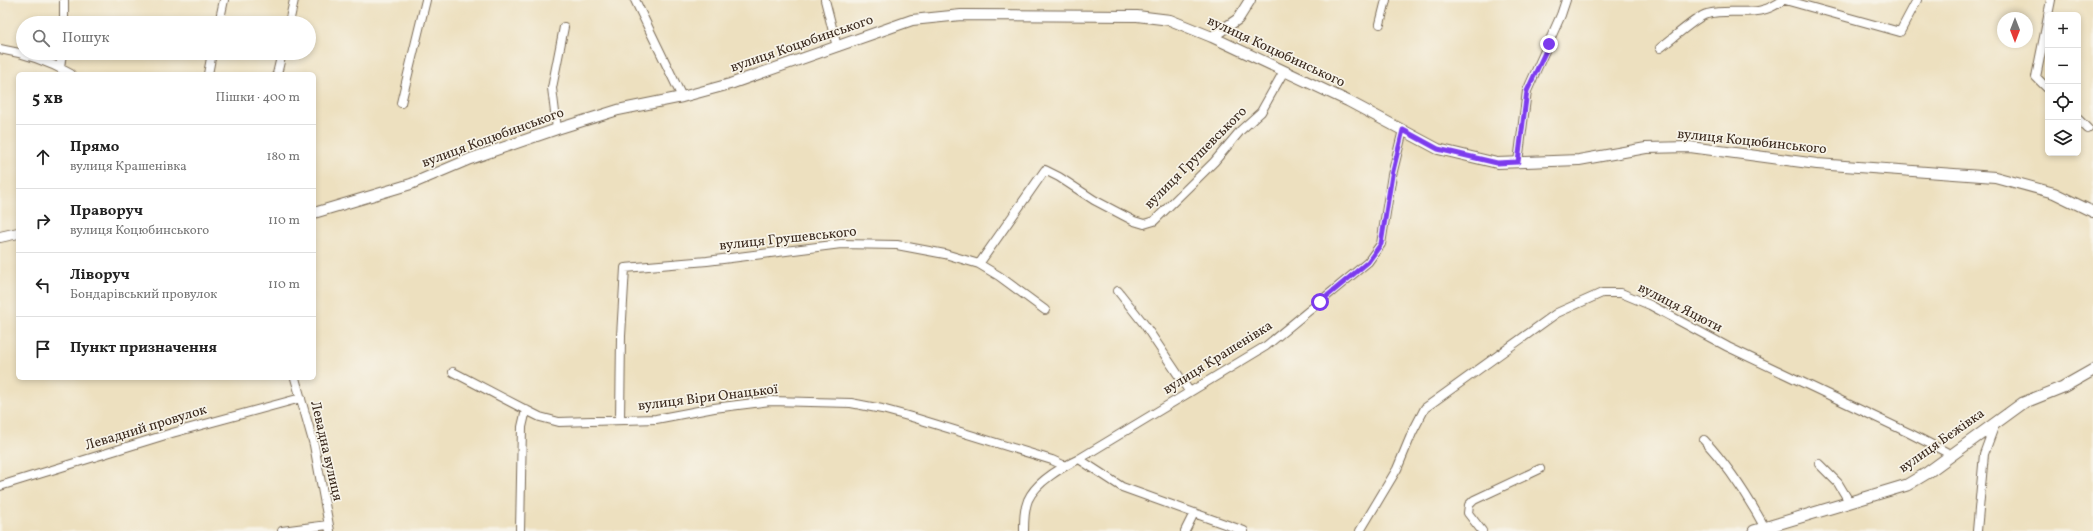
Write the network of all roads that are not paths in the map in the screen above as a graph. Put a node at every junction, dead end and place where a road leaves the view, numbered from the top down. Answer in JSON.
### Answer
{"nodes":[{"id":1,"x":64,"y":0,"type":"edge"},
{"id":2,"x":224,"y":0,"type":"edge"},
{"id":3,"x":294,"y":0,"type":"edge"},
{"id":4,"x":426,"y":0,"type":"edge"},
{"id":5,"x":635,"y":0,"type":"edge"},
{"id":6,"x":825,"y":0,"type":"edge"},
{"id":7,"x":1250,"y":0,"type":"edge"},
{"id":8,"x":1386,"y":0,"type":"edge"},
{"id":9,"x":1566,"y":0,"type":"edge"},
{"id":10,"x":1784,"y":0,"type":"edge"},
{"id":11,"x":1917,"y":0,"type":"edge"},
{"id":12,"x":2051,"y":0,"type":"edge"},
{"id":13,"x":2049,"y":12,"type":"edge"},
{"id":14,"x":64,"y":16,"type":"edge"},
{"id":15,"x":221,"y":16,"type":"edge"},
{"id":16,"x":291,"y":16,"type":"edge"},
{"id":17,"x":1380,"y":24,"type":"dead end"},
{"id":18,"x":564,"y":27,"type":"dead end"},
{"id":19,"x":2045,"y":31,"type":"edge"},
{"id":20,"x":1212,"y":37,"type":"junction"},
{"id":21,"x":837,"y":47,"type":"junction"},
{"id":22,"x":1660,"y":48,"type":"dead end"},
{"id":23,"x":0,"y":49,"type":"edge"},
{"id":24,"x":16,"y":54,"type":"edge"},
{"id":25,"x":35,"y":60,"type":"edge"},
{"id":26,"x":61,"y":60,"type":"edge"},
{"id":27,"x":211,"y":60,"type":"edge"},
{"id":28,"x":280,"y":60,"type":"edge"},
{"id":29,"x":60,"y":68,"type":"junction"},
{"id":30,"x":1284,"y":71,"type":"junction"},
{"id":31,"x":67,"y":72,"type":"edge"},
{"id":32,"x":208,"y":72,"type":"edge"},
{"id":33,"x":277,"y":72,"type":"edge"},
{"id":34,"x":2045,"y":86,"type":"edge"},
{"id":35,"x":682,"y":97,"type":"junction"},
{"id":36,"x":401,"y":103,"type":"dead end"},
{"id":37,"x":2079,"y":120,"type":"edge"},
{"id":38,"x":557,"y":128,"type":"junction"},
{"id":39,"x":2088,"y":129,"type":"dead end"},
{"id":40,"x":1403,"y":130,"type":"junction"},
{"id":41,"x":1518,"y":162,"type":"junction"},
{"id":42,"x":316,"y":212,"type":"edge"},
{"id":43,"x":2093,"y":212,"type":"edge"},
{"id":44,"x":16,"y":233,"type":"edge"},
{"id":45,"x":0,"y":237,"type":"edge"},
{"id":46,"x":979,"y":264,"type":"junction"},
{"id":47,"x":1118,"y":291,"type":"dead end"},
{"id":48,"x":1045,"y":310,"type":"dead end"},
{"id":49,"x":2093,"y":370,"type":"edge"},
{"id":50,"x":453,"y":372,"type":"dead end"},
{"id":51,"x":296,"y":380,"type":"edge"},
{"id":52,"x":1189,"y":391,"type":"junction"},
{"id":53,"x":301,"y":398,"type":"junction"},
{"id":54,"x":526,"y":410,"type":"junction"},
{"id":55,"x":620,"y":420,"type":"junction"},
{"id":56,"x":1996,"y":421,"type":"junction"},
{"id":57,"x":1704,"y":440,"type":"dead end"},
{"id":58,"x":1952,"y":455,"type":"junction"},
{"id":59,"x":1079,"y":459,"type":"junction"},
{"id":60,"x":1819,"y":464,"type":"dead end"},
{"id":61,"x":1064,"y":466,"type":"junction"},
{"id":62,"x":1540,"y":469,"type":"dead end"},
{"id":63,"x":0,"y":486,"type":"edge"},
{"id":64,"x":1850,"y":503,"type":"junction"},
{"id":65,"x":1194,"y":513,"type":"junction"},
{"id":66,"x":329,"y":528,"type":"edge"},
{"id":67,"x":1760,"y":529,"type":"edge"},
{"id":68,"x":282,"y":531,"type":"edge"},
{"id":69,"x":520,"y":531,"type":"edge"},
{"id":70,"x":1024,"y":531,"type":"edge"},
{"id":71,"x":1185,"y":531,"type":"edge"},
{"id":72,"x":1244,"y":531,"type":"edge"},
{"id":73,"x":1360,"y":531,"type":"edge"},
{"id":74,"x":1482,"y":531,"type":"edge"},
{"id":75,"x":1977,"y":531,"type":"edge"}],
"edges":[{"from":1,"to":14,"type":"street"},
{"from":2,"to":15,"type":"street"},
{"from":3,"to":16,"type":"street"},
{"from":4,"to":36,"type":"street"},
{"from":5,"to":35,"type":"street"},
{"from":6,"to":21,"type":"street"},
{"from":7,"to":20,"type":"street"},
{"from":8,"to":17,"type":"street"},
{"from":9,"to":41,"type":"street"},
{"from":10,"to":11,"type":"street"},
{"from":10,"to":22,"type":"street"},
{"from":12,"to":13,"type":"street"},
{"from":18,"to":38,"type":"street"},
{"from":19,"to":34,"type":"street"},
{"from":20,"to":21,"type":"street","name":"вулиця Коцюбинського"},
{"from":20,"to":30,"type":"street","name":"вулиця Коцюбинського"},
{"from":21,"to":35,"type":"street","name":"вулиця Коцюбинського"},
{"from":23,"to":24,"type":"street"},
{"from":25,"to":29,"type":"street"},
{"from":26,"to":29,"type":"street"},
{"from":27,"to":32,"type":"street"},
{"from":28,"to":33,"type":"street"},
{"from":29,"to":31,"type":"street"},
{"from":30,"to":40,"type":"street","name":"вулиця Коцюбинського"},
{"from":30,"to":46,"type":"street","name":"вулиця Грушевського"},
{"from":35,"to":38,"type":"street","name":"вулиця Коцюбинського"},
{"from":37,"to":39,"type":"street"},
{"from":38,"to":42,"type":"street","name":"вулиця Коцюбинського"},
{"from":40,"to":41,"type":"street","name":"вулиця Коцюбинського"},
{"from":40,"to":52,"type":"street","name":"вулиця Крашенівка"},
{"from":41,"to":43,"type":"street","name":"вулиця Коцюбинського"},
{"from":44,"to":45,"type":"street"},
{"from":46,"to":48,"type":"street"},
{"from":46,"to":55,"type":"street","name":"вулиця Грушевського"},
{"from":47,"to":52,"type":"street"},
{"from":49,"to":56,"type":"main road","name":"вулиця Бежівка"},
{"from":50,"to":54,"type":"street","name":"вулиця Віри Онацької"},
{"from":51,"to":53,"type":"street","name":"Левадна вулиця"},
{"from":52,"to":59,"type":"street","name":"вулиця Крашенівка"},
{"from":53,"to":63,"type":"street","name":"Левадний провулок"},
{"from":53,"to":66,"type":"street","name":"Левадна вулиця"},
{"from":54,"to":55,"type":"street","name":"вулиця Віри Онацької"},
{"from":54,"to":69,"type":"street"},
{"from":55,"to":61,"type":"street","name":"вулиця Віри Онацької"},
{"from":56,"to":58,"type":"main road","name":"вулиця Бежівка"},
{"from":56,"to":75,"type":"street"},
{"from":57,"to":67,"type":"street"},
{"from":58,"to":64,"type":"main road","name":"вулиця Бежівка"},
{"from":58,"to":73,"type":"street","name":"вулиця Яцюти"},
{"from":59,"to":61,"type":"street","name":"вулиця Крашенівка"},
{"from":59,"to":65,"type":"street"},
{"from":60,"to":64,"type":"street"},
{"from":61,"to":70,"type":"street","name":"вулиця Крашенівка"},
{"from":62,"to":74,"type":"street"},
{"from":64,"to":67,"type":"main road","name":"вулиця Бежівка"},
{"from":65,"to":71,"type":"street"},
{"from":65,"to":72,"type":"street"},
{"from":66,"to":68,"type":"street"}]}
